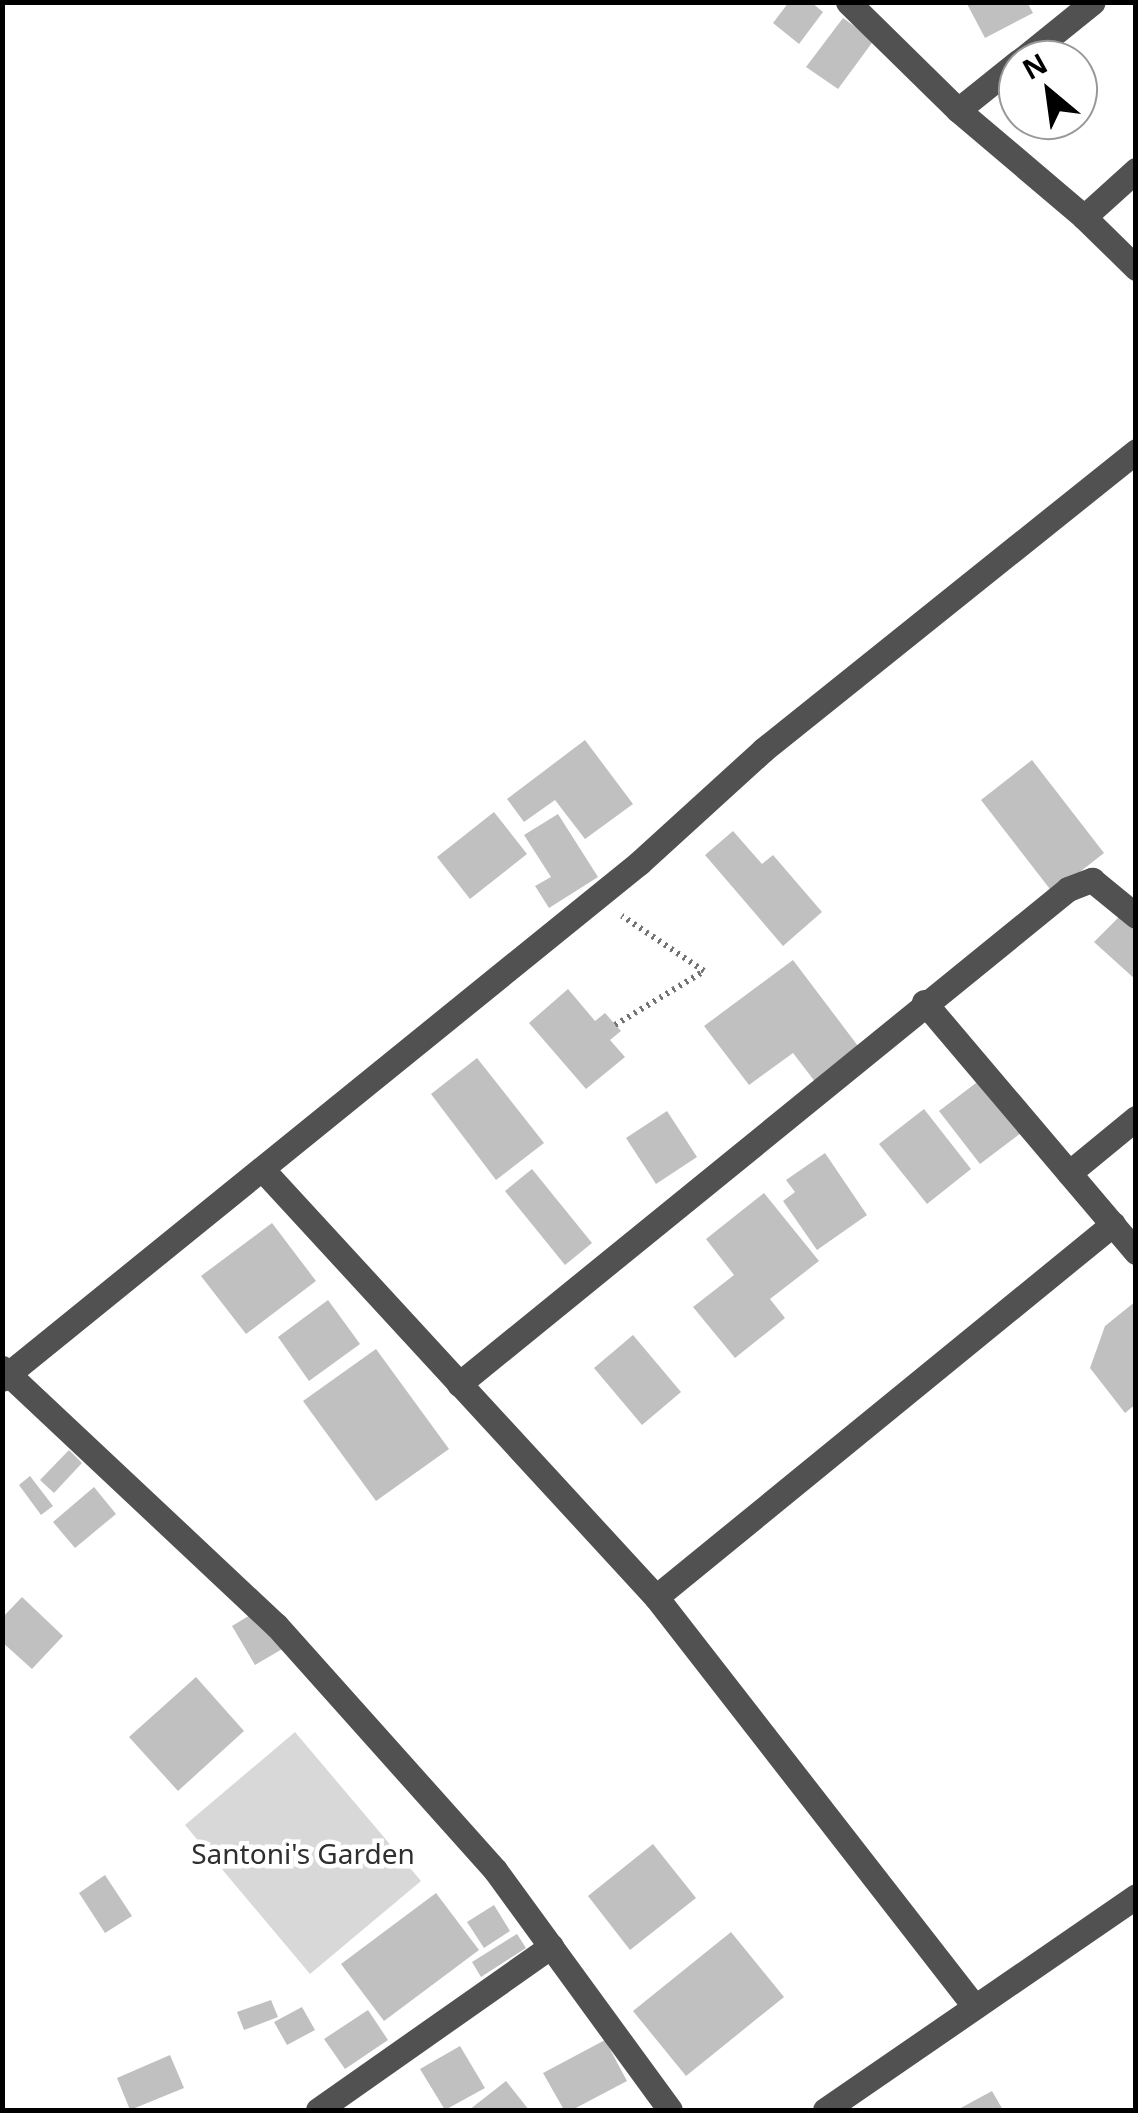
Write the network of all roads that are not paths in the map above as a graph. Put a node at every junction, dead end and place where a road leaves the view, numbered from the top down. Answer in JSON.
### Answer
{"nodes":[{"id":1,"x":848,"y":2,"type":"edge"},
{"id":2,"x":1093,"y":2,"type":"edge"},
{"id":3,"x":1045,"y":40,"type":"edge"},
{"id":4,"x":998,"y":78,"type":"edge"},
{"id":5,"x":958,"y":110,"type":"junction"},
{"id":6,"x":1136,"y":170,"type":"edge"},
{"id":7,"x":1084,"y":217,"type":"junction"},
{"id":8,"x":1136,"y":268,"type":"edge"},
{"id":9,"x":1136,"y":451,"type":"edge"},
{"id":10,"x":1136,"y":916,"type":"edge"},
{"id":11,"x":924,"y":1002,"type":"junction"},
{"id":12,"x":1136,"y":1118,"type":"edge"},
{"id":13,"x":262,"y":1169,"type":"junction"},
{"id":14,"x":1070,"y":1173,"type":"junction"},
{"id":15,"x":1113,"y":1224,"type":"junction"},
{"id":16,"x":1136,"y":1252,"type":"edge"},
{"id":17,"x":4,"y":1373,"type":"edge"},
{"id":18,"x":459,"y":1384,"type":"junction"},
{"id":19,"x":656,"y":1597,"type":"junction"},
{"id":20,"x":1136,"y":1896,"type":"edge"},
{"id":21,"x":551,"y":1946,"type":"junction"},
{"id":22,"x":975,"y":2006,"type":"junction"},
{"id":23,"x":318,"y":2110,"type":"edge"},
{"id":24,"x":670,"y":2110,"type":"edge"},
{"id":25,"x":824,"y":2110,"type":"edge"}],
"edges":[{"from":1,"to":5,"type":"street"},
{"from":2,"to":3,"type":"street"},
{"from":4,"to":5,"type":"street"},
{"from":5,"to":7,"type":"street"},
{"from":6,"to":7,"type":"street"},
{"from":7,"to":8,"type":"street"},
{"from":9,"to":13,"type":"street"},
{"from":10,"to":11,"type":"street"},
{"from":11,"to":14,"type":"street"},
{"from":11,"to":18,"type":"street"},
{"from":12,"to":14,"type":"street"},
{"from":13,"to":17,"type":"street"},
{"from":13,"to":18,"type":"street"},
{"from":14,"to":15,"type":"street"},
{"from":15,"to":16,"type":"street"},
{"from":15,"to":19,"type":"street"},
{"from":17,"to":21,"type":"street"},
{"from":18,"to":19,"type":"street"},
{"from":19,"to":22,"type":"street"},
{"from":20,"to":22,"type":"street"},
{"from":21,"to":23,"type":"street"},
{"from":21,"to":24,"type":"street"},
{"from":22,"to":25,"type":"street"}]}
